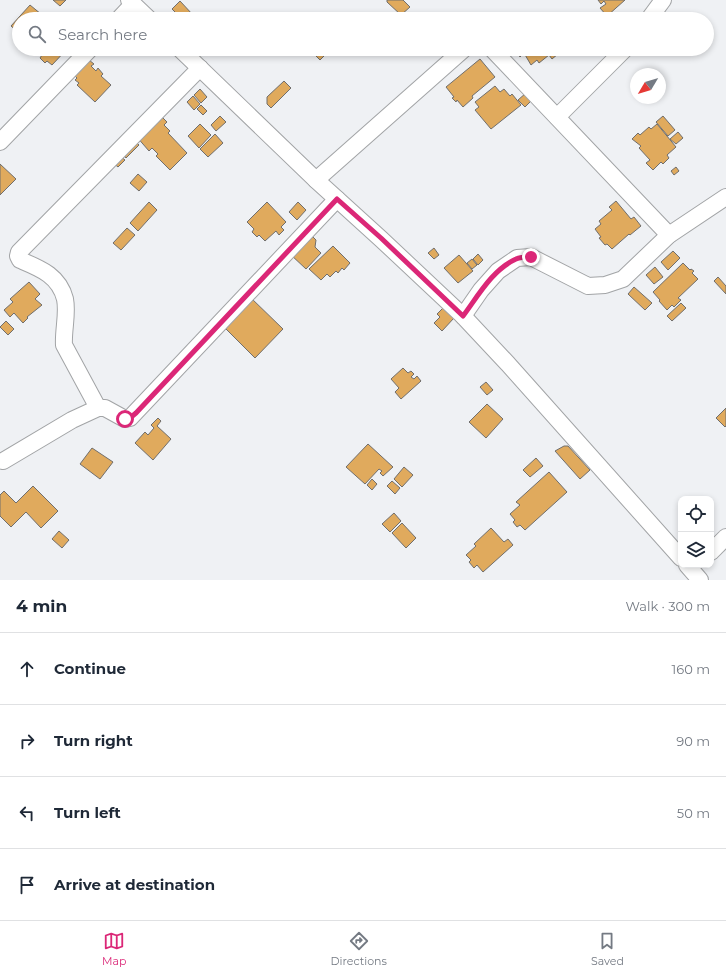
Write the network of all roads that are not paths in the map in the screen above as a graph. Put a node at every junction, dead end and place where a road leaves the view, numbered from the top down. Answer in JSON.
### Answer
{"nodes":[{"id":1,"x":663,"y":0,"type":"edge"},
{"id":2,"x":131,"y":2,"type":"edge"},
{"id":3,"x":124,"y":12,"type":"edge"},
{"id":4,"x":142,"y":12,"type":"edge"},
{"id":5,"x":655,"y":12,"type":"edge"},
{"id":6,"x":83,"y":56,"type":"edge"},
{"id":7,"x":187,"y":56,"type":"edge"},
{"id":8,"x":456,"y":56,"type":"edge"},
{"id":9,"x":499,"y":56,"type":"edge"},
{"id":10,"x":618,"y":56,"type":"edge"},
{"id":11,"x":200,"y":68,"type":"junction"},
{"id":12,"x":557,"y":117,"type":"junction"},
{"id":13,"x":0,"y":142,"type":"edge"},
{"id":14,"x":316,"y":180,"type":"junction"},
{"id":15,"x":726,"y":197,"type":"edge"},
{"id":16,"x":337,"y":199,"type":"junction"},
{"id":17,"x":669,"y":235,"type":"junction"},
{"id":18,"x":463,"y":316,"type":"junction"},
{"id":19,"x":98,"y":408,"type":"junction"},
{"id":20,"x":3,"y":460,"type":"dead end"},
{"id":21,"x":726,"y":537,"type":"edge"},
{"id":22,"x":714,"y":549,"type":"edge"},
{"id":23,"x":678,"y":555,"type":"edge"}],
"edges":[{"from":1,"to":5,"type":"street"},
{"from":2,"to":3,"type":"street"},
{"from":2,"to":4,"type":"street"},
{"from":6,"to":13,"type":"street"},
{"from":7,"to":11,"type":"street"},
{"from":8,"to":14,"type":"street"},
{"from":9,"to":12,"type":"street"},
{"from":10,"to":12,"type":"street"},
{"from":11,"to":14,"type":"street"},
{"from":11,"to":19,"type":"street"},
{"from":12,"to":17,"type":"street"},
{"from":14,"to":16,"type":"street"},
{"from":15,"to":17,"type":"street"},
{"from":16,"to":18,"type":"street"},
{"from":16,"to":19,"type":"street"},
{"from":17,"to":18,"type":"street"},
{"from":18,"to":23,"type":"street"},
{"from":19,"to":20,"type":"street"},
{"from":21,"to":22,"type":"street"}]}
